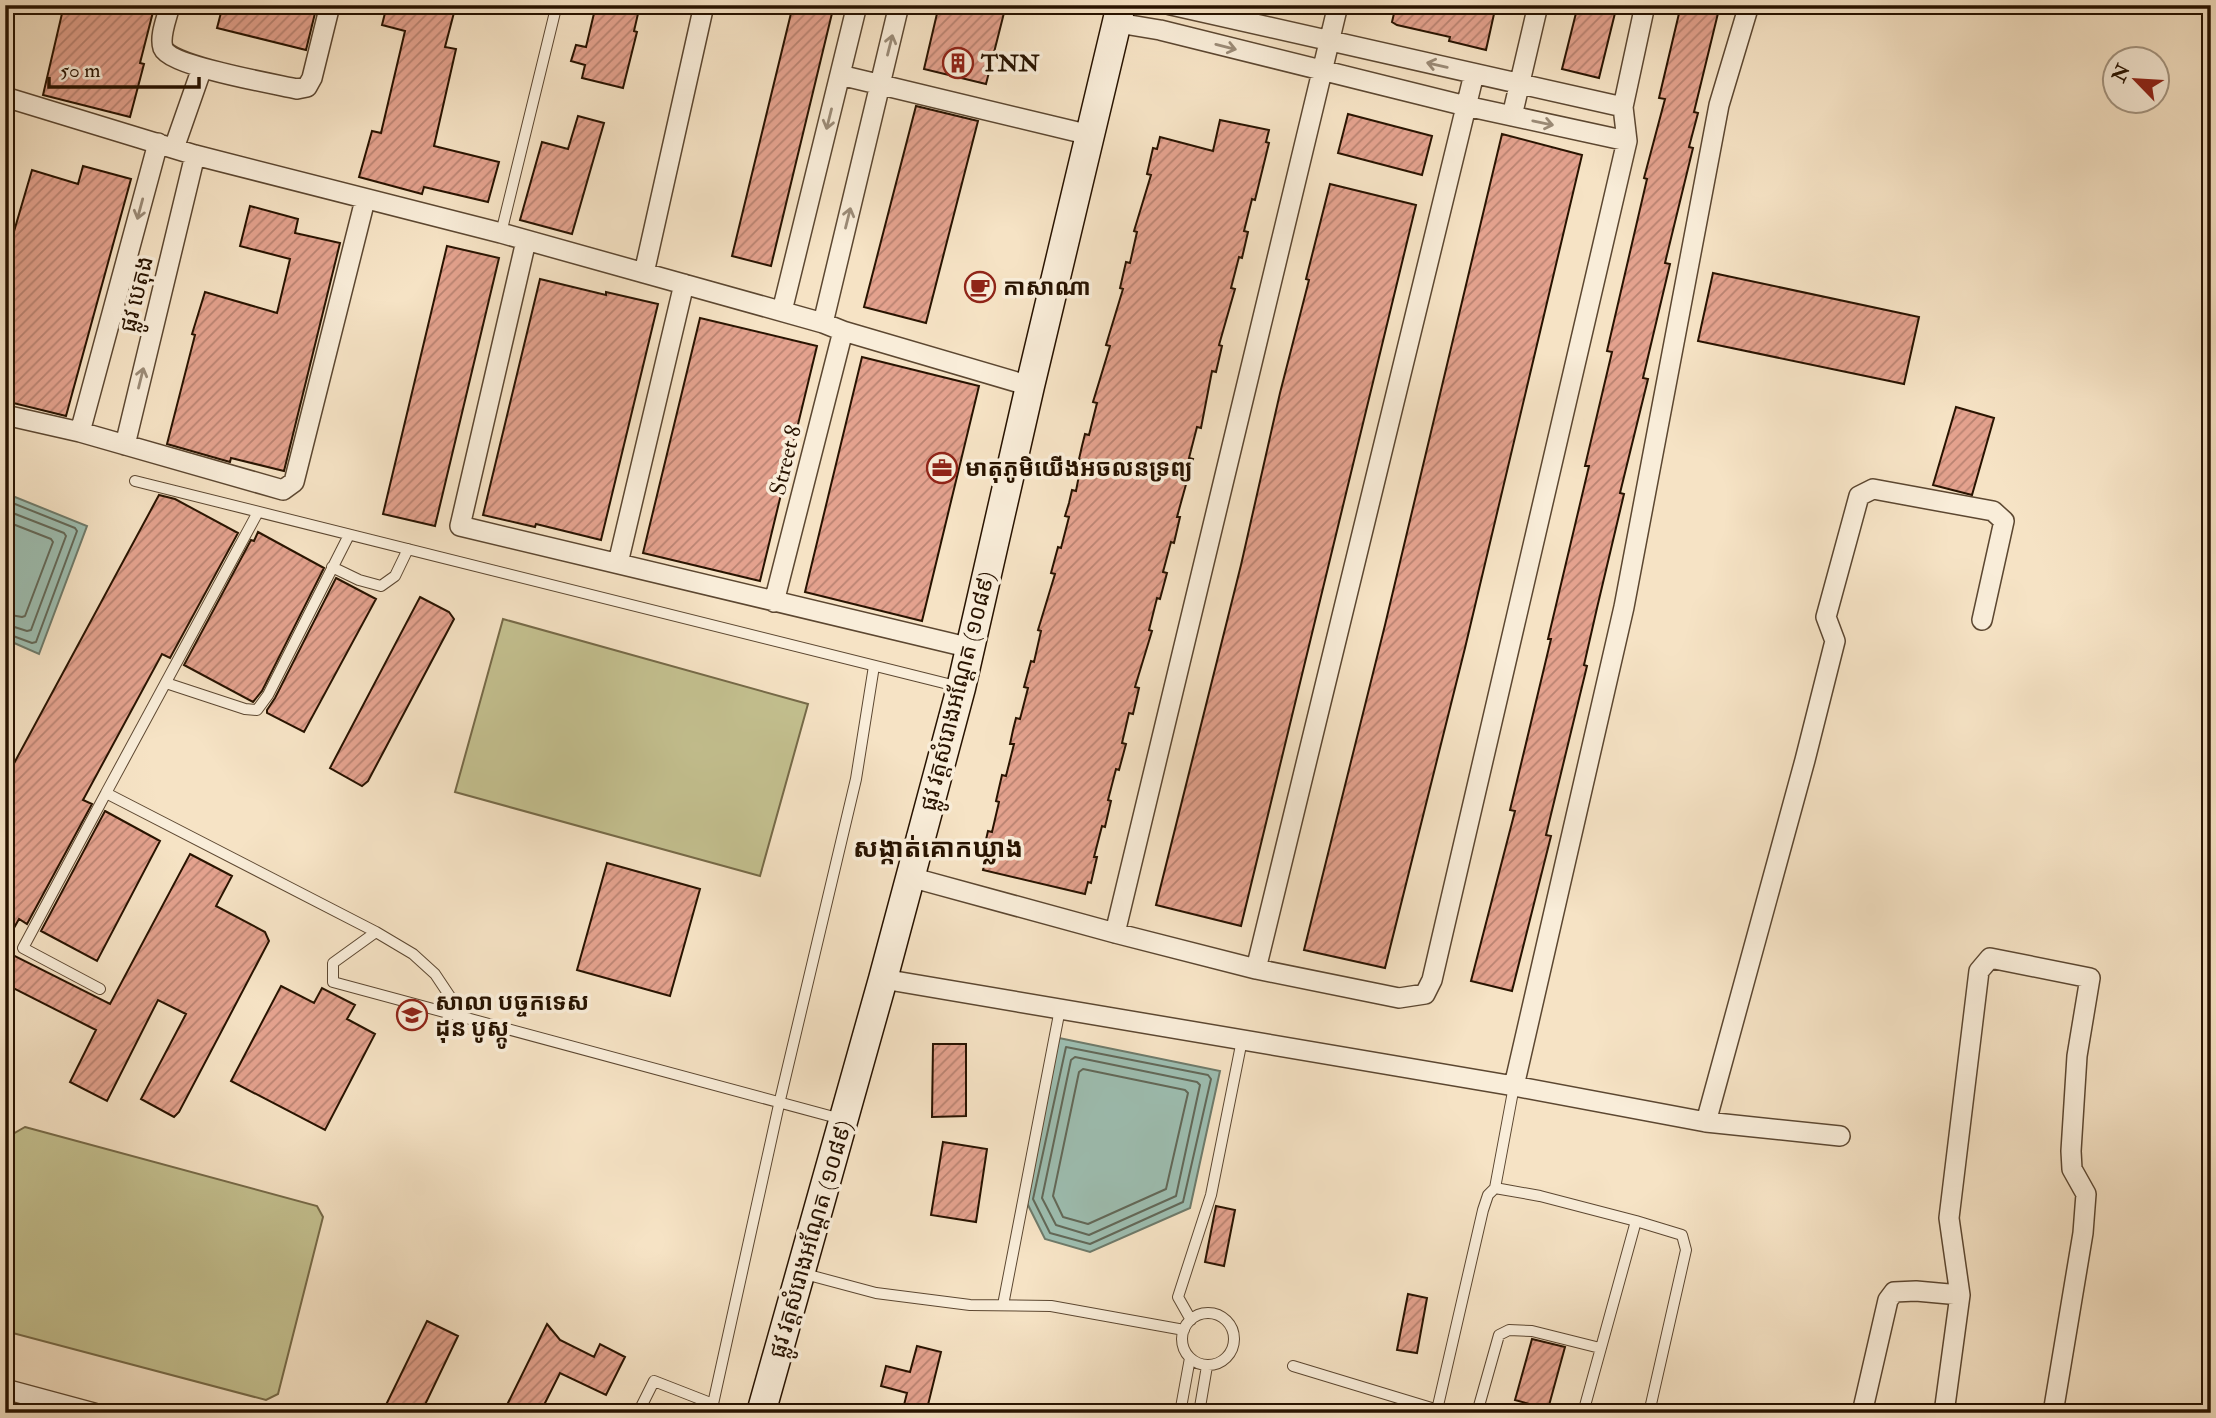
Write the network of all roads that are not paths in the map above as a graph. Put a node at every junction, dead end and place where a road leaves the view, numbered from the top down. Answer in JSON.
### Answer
{"nodes":[{"id":1,"x":170,"y":5,"type":"edge"},
{"id":2,"x":330,"y":5,"type":"edge"},
{"id":3,"x":704,"y":5,"type":"edge"},
{"id":4,"x":857,"y":5,"type":"edge"},
{"id":5,"x":900,"y":5,"type":"edge"},
{"id":6,"x":1171,"y":5,"type":"edge"},
{"id":7,"x":1338,"y":5,"type":"edge"},
{"id":8,"x":1538,"y":5,"type":"edge"},
{"id":9,"x":1645,"y":5,"type":"edge"},
{"id":10,"x":1749,"y":5,"type":"edge"},
{"id":11,"x":556,"y":8,"type":"dead end"},
{"id":12,"x":1120,"y":14,"type":"edge"},
{"id":13,"x":1330,"y":41,"type":"junction"},
{"id":14,"x":202,"y":68,"type":"junction"},
{"id":15,"x":1323,"y":71,"type":"junction"},
{"id":16,"x":1474,"y":74,"type":"junction"},
{"id":17,"x":840,"y":75,"type":"junction"},
{"id":18,"x":1518,"y":83,"type":"junction"},
{"id":19,"x":880,"y":85,"type":"junction"},
{"id":20,"x":5,"y":97,"type":"edge"},
{"id":21,"x":1466,"y":106,"type":"junction"},
{"id":22,"x":1623,"y":107,"type":"junction"},
{"id":23,"x":1512,"y":116,"type":"junction"},
{"id":24,"x":1090,"y":135,"type":"junction"},
{"id":25,"x":1627,"y":141,"type":"junction"},
{"id":26,"x":166,"y":146,"type":"junction"},
{"id":27,"x":195,"y":155,"type":"junction"},
{"id":28,"x":365,"y":200,"type":"junction"},
{"id":29,"x":501,"y":233,"type":"junction"},
{"id":30,"x":526,"y":241,"type":"junction"},
{"id":31,"x":644,"y":273,"type":"junction"},
{"id":32,"x":684,"y":284,"type":"junction"},
{"id":33,"x":782,"y":312,"type":"junction"},
{"id":34,"x":822,"y":323,"type":"junction"},
{"id":35,"x":843,"y":331,"type":"junction"},
{"id":36,"x":1030,"y":386,"type":"junction"},
{"id":37,"x":5,"y":415,"type":"edge"},
{"id":38,"x":80,"y":432,"type":"junction"},
{"id":39,"x":125,"y":445,"type":"junction"},
{"id":40,"x":135,"y":481,"type":"dead end"},
{"id":41,"x":258,"y":512,"type":"junction"},
{"id":42,"x":348,"y":534,"type":"junction"},
{"id":43,"x":408,"y":549,"type":"junction"},
{"id":44,"x":618,"y":563,"type":"junction"},
{"id":45,"x":332,"y":567,"type":"junction"},
{"id":46,"x":774,"y":602,"type":"junction"},
{"id":47,"x":1982,"y":620,"type":"dead end"},
{"id":48,"x":971,"y":648,"type":"junction"},
{"id":49,"x":874,"y":666,"type":"junction"},
{"id":50,"x":166,"y":683,"type":"junction"},
{"id":51,"x":961,"y":688,"type":"junction"},
{"id":52,"x":106,"y":793,"type":"junction"},
{"id":53,"x":909,"y":877,"type":"junction"},
{"id":54,"x":376,"y":932,"type":"junction"},
{"id":55,"x":1115,"y":933,"type":"junction"},
{"id":56,"x":1256,"y":968,"type":"junction"},
{"id":57,"x":883,"y":979,"type":"junction"},
{"id":58,"x":100,"y":989,"type":"dead end"},
{"id":59,"x":1060,"y":1009,"type":"junction"},
{"id":60,"x":465,"y":1019,"type":"junction"},
{"id":61,"x":1242,"y":1040,"type":"junction"},
{"id":62,"x":1514,"y":1086,"type":"junction"},
{"id":63,"x":779,"y":1100,"type":"junction"},
{"id":64,"x":844,"y":1119,"type":"junction"},
{"id":65,"x":1706,"y":1122,"type":"junction"},
{"id":66,"x":1840,"y":1136,"type":"dead end"},
{"id":67,"x":1495,"y":1188,"type":"junction"},
{"id":68,"x":1636,"y":1220,"type":"junction"},
{"id":69,"x":800,"y":1273,"type":"junction"},
{"id":70,"x":1960,"y":1295,"type":"junction"},
{"id":71,"x":1003,"y":1306,"type":"junction"},
{"id":72,"x":1191,"y":1320,"type":"junction"},
{"id":73,"x":1184,"y":1330,"type":"junction"},
{"id":74,"x":1600,"y":1348,"type":"junction"},
{"id":75,"x":1190,"y":1359,"type":"junction"},
{"id":76,"x":1207,"y":1366,"type":"junction"},
{"id":77,"x":1293,"y":1366,"type":"dead end"},
{"id":78,"x":5,"y":1389,"type":"edge"},
{"id":79,"x":712,"y":1408,"type":"edge"},
{"id":80,"x":1442,"y":1411,"type":"edge"},
{"id":81,"x":94,"y":1413,"type":"edge"},
{"id":82,"x":638,"y":1413,"type":"edge"},
{"id":83,"x":761,"y":1413,"type":"edge"},
{"id":84,"x":1180,"y":1413,"type":"edge"},
{"id":85,"x":1199,"y":1413,"type":"edge"},
{"id":86,"x":1477,"y":1413,"type":"edge"},
{"id":87,"x":1583,"y":1413,"type":"edge"},
{"id":88,"x":1649,"y":1413,"type":"edge"},
{"id":89,"x":1862,"y":1413,"type":"edge"},
{"id":90,"x":1944,"y":1413,"type":"edge"},
{"id":91,"x":2053,"y":1413,"type":"edge"}],
"edges":[{"from":1,"to":14,"type":"street"},
{"from":2,"to":14,"type":"street"},
{"from":3,"to":31,"type":"street"},
{"from":4,"to":17,"type":"street"},
{"from":19,"to":5,"type":"street","one_way":true},
{"from":6,"to":13,"type":"street"},
{"from":7,"to":13,"type":"street"},
{"from":8,"to":18,"type":"street"},
{"from":9,"to":22,"type":"street"},
{"from":10,"to":62,"type":"street"},
{"from":11,"to":29,"type":"lane"},
{"from":12,"to":15,"type":"street","one_way":true},
{"from":12,"to":24,"type":"main road","name":"ផ្លូវ វត្តសំរោងអណ្ដែត (១០៨៩)"},
{"from":13,"to":15,"type":"street"},
{"from":16,"to":13,"type":"street","one_way":true},
{"from":14,"to":26,"type":"street"},
{"from":15,"to":21,"type":"street"},
{"from":15,"to":55,"type":"street"},
{"from":16,"to":18,"type":"street"},
{"from":16,"to":21,"type":"street"},
{"from":17,"to":19,"type":"street"},
{"from":17,"to":33,"type":"street","one_way":true},
{"from":18,"to":22,"type":"street"},
{"from":18,"to":23,"type":"street"},
{"from":19,"to":24,"type":"street"},
{"from":34,"to":19,"type":"street","one_way":true},
{"from":20,"to":26,"type":"street"},
{"from":21,"to":23,"type":"street"},
{"from":21,"to":56,"type":"street"},
{"from":22,"to":25,"type":"street"},
{"from":23,"to":25,"type":"street","one_way":true},
{"from":24,"to":36,"type":"main road","name":"ផ្លូវ វត្តសំរោងអណ្ដែត (១០៨៩)"},
{"from":25,"to":56,"type":"street"},
{"from":26,"to":27,"type":"street"},
{"from":26,"to":38,"type":"street","one_way":true},
{"from":27,"to":28,"type":"street"},
{"from":39,"to":27,"type":"street","name":"ផ្លូវ បេតុង","one_way":true},
{"from":28,"to":29,"type":"street"},
{"from":28,"to":39,"type":"street"},
{"from":29,"to":30,"type":"street"},
{"from":30,"to":31,"type":"street"},
{"from":30,"to":44,"type":"street"},
{"from":31,"to":32,"type":"street"},
{"from":32,"to":33,"type":"street"},
{"from":32,"to":44,"type":"street"},
{"from":33,"to":34,"type":"street"},
{"from":34,"to":35,"type":"street"},
{"from":35,"to":36,"type":"street"},
{"from":35,"to":46,"type":"street","name":"Street 8"},
{"from":36,"to":48,"type":"main road","name":"ផ្លូវ វត្តសំរោងអណ្ដែត (១០៨៩)"},
{"from":37,"to":38,"type":"street"},
{"from":38,"to":39,"type":"street"},
{"from":40,"to":41,"type":"lane"},
{"from":41,"to":42,"type":"lane"},
{"from":41,"to":50,"type":"lane"},
{"from":42,"to":43,"type":"lane"},
{"from":42,"to":45,"type":"lane"},
{"from":43,"to":45,"type":"lane"},
{"from":43,"to":49,"type":"lane"},
{"from":44,"to":46,"type":"street"},
{"from":45,"to":50,"type":"lane"},
{"from":46,"to":48,"type":"street"},
{"from":47,"to":65,"type":"street"},
{"from":48,"to":51,"type":"main road","name":"ផ្លូវ វត្តសំរោងអណ្ដែត (១០៨៩)"},
{"from":49,"to":51,"type":"lane"},
{"from":49,"to":63,"type":"lane"},
{"from":50,"to":52,"type":"lane"},
{"from":51,"to":53,"type":"main road","name":"ផ្លូវ វត្តសំរោងអណ្ដែត (១០៨៩)"},
{"from":52,"to":54,"type":"lane"},
{"from":52,"to":58,"type":"lane"},
{"from":53,"to":55,"type":"street"},
{"from":53,"to":57,"type":"main road","name":"ផ្លូវ វត្តសំរោងអណ្ដែត (១០៨៩)"},
{"from":54,"to":60,"type":"lane"},
{"from":54,"to":60,"type":"lane"},
{"from":55,"to":56,"type":"street"},
{"from":57,"to":59,"type":"street"},
{"from":57,"to":64,"type":"main road","name":"ផ្លូវ វត្តសំរោងអណ្ដែត (១០៨៩)"},
{"from":59,"to":61,"type":"street"},
{"from":59,"to":71,"type":"lane"},
{"from":60,"to":63,"type":"lane"},
{"from":61,"to":62,"type":"street"},
{"from":61,"to":72,"type":"lane"},
{"from":62,"to":65,"type":"street"},
{"from":62,"to":67,"type":"lane"},
{"from":63,"to":64,"type":"lane"},
{"from":63,"to":79,"type":"lane"},
{"from":64,"to":69,"type":"main road","name":"ផ្លូវ វត្តសំរោងអណ្ដែត (១០៨៩)"},
{"from":65,"to":66,"type":"street"},
{"from":67,"to":68,"type":"lane"},
{"from":67,"to":80,"type":"lane"},
{"from":68,"to":74,"type":"lane"},
{"from":68,"to":88,"type":"lane"},
{"from":69,"to":71,"type":"lane"},
{"from":69,"to":83,"type":"main road","name":"ផ្លូវ វត្តសំរោងអណ្ដែត (១០៨៩)"},
{"from":70,"to":89,"type":"street"},
{"from":70,"to":90,"type":"street"},
{"from":70,"to":91,"type":"street"},
{"from":71,"to":73,"type":"lane"},
{"from":72,"to":73,"type":"lane"},
{"from":72,"to":76,"type":"lane"},
{"from":73,"to":75,"type":"lane"},
{"from":74,"to":86,"type":"lane"},
{"from":74,"to":87,"type":"lane"},
{"from":75,"to":76,"type":"lane"},
{"from":75,"to":84,"type":"lane"},
{"from":76,"to":85,"type":"lane"},
{"from":77,"to":80,"type":"lane"},
{"from":78,"to":81,"type":"street"},
{"from":79,"to":82,"type":"lane"}]}
